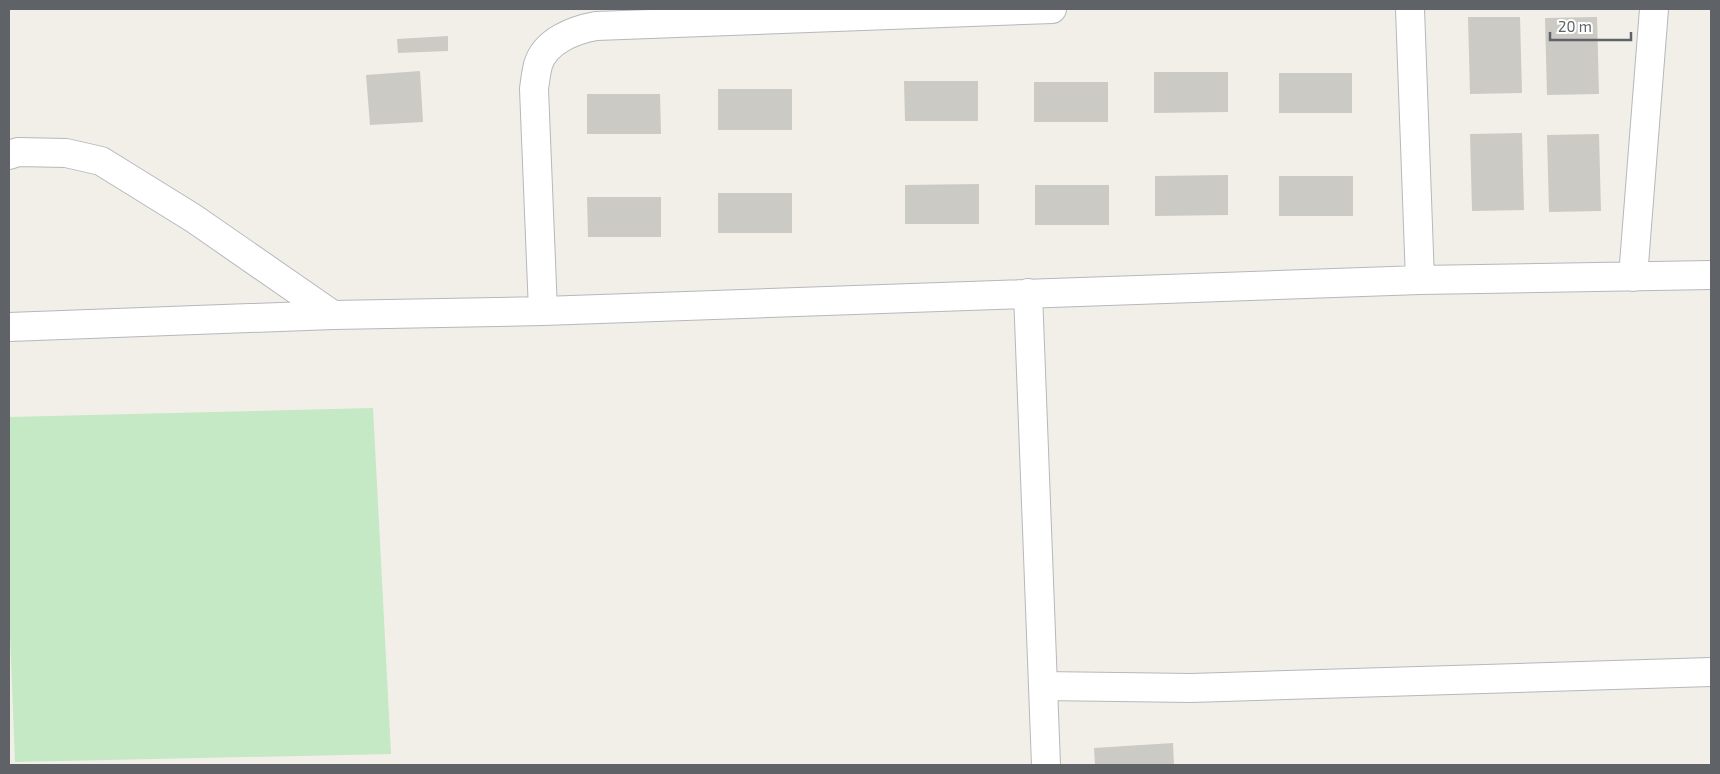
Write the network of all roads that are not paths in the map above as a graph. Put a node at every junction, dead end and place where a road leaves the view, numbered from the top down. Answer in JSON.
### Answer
{"nodes":[{"id":1,"x":1052,"y":9,"type":"edge"},
{"id":2,"x":1410,"y":9,"type":"edge"},
{"id":3,"x":1654,"y":9,"type":"edge"},
{"id":4,"x":9,"y":155,"type":"edge"},
{"id":5,"x":1711,"y":275,"type":"edge"},
{"id":6,"x":1633,"y":278,"type":"junction"},
{"id":7,"x":1420,"y":280,"type":"junction"},
{"id":8,"x":1028,"y":293,"type":"junction"},
{"id":9,"x":543,"y":311,"type":"junction"},
{"id":10,"x":333,"y":315,"type":"junction"},
{"id":11,"x":9,"y":327,"type":"edge"},
{"id":12,"x":1711,"y":672,"type":"edge"},
{"id":13,"x":1043,"y":686,"type":"junction"},
{"id":14,"x":1046,"y":765,"type":"edge"}],
"edges":[{"from":1,"to":9,"type":"street"},
{"from":2,"to":7,"type":"street"},
{"from":3,"to":6,"type":"street"},
{"from":4,"to":10,"type":"street"},
{"from":5,"to":6,"type":"street"},
{"from":6,"to":7,"type":"street"},
{"from":7,"to":8,"type":"street"},
{"from":8,"to":9,"type":"street"},
{"from":8,"to":13,"type":"street"},
{"from":9,"to":10,"type":"street"},
{"from":10,"to":11,"type":"street"},
{"from":12,"to":13,"type":"street"},
{"from":13,"to":14,"type":"street"}]}
